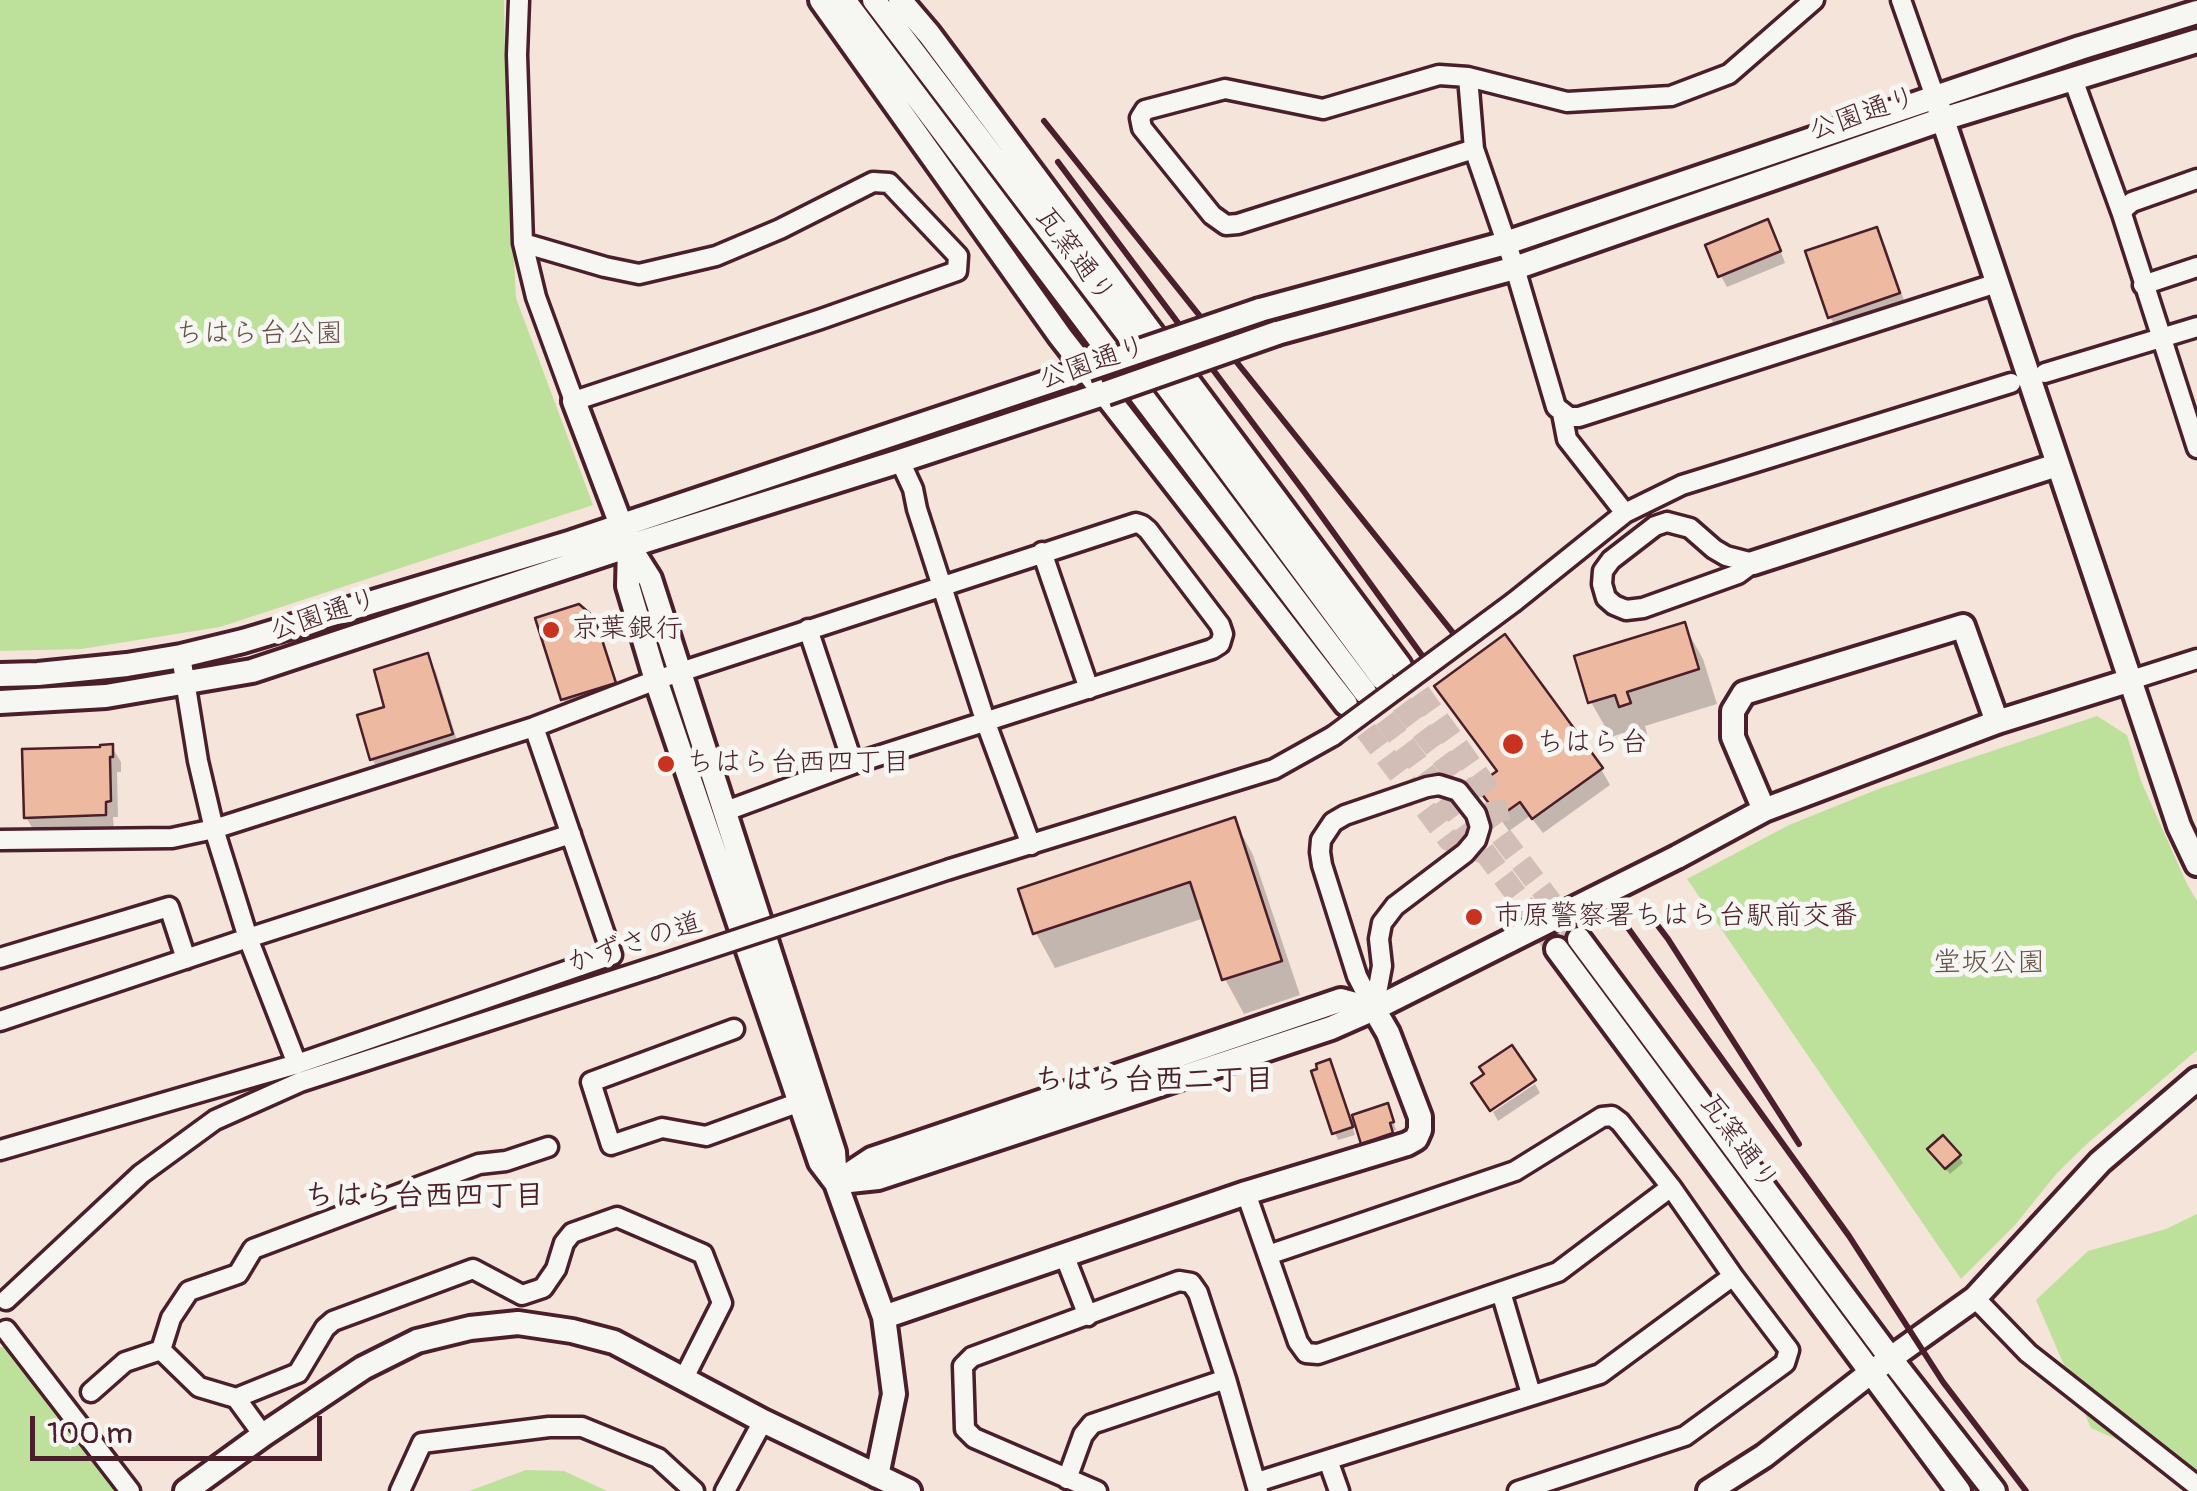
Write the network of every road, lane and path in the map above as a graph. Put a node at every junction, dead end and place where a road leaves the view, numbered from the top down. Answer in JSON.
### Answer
{"nodes":[{"id":1,"x":520,"y":0,"type":"edge"},
{"id":2,"x":822,"y":0,"type":"edge"},
{"id":3,"x":844,"y":0,"type":"edge"},
{"id":4,"x":874,"y":0,"type":"edge"},
{"id":5,"x":900,"y":0,"type":"edge"},
{"id":6,"x":1814,"y":0,"type":"edge"},
{"id":7,"x":1902,"y":0,"type":"edge"},
{"id":8,"x":2197,"y":12,"type":"edge"},
{"id":9,"x":2197,"y":40,"type":"edge"},
{"id":10,"x":1468,"y":77,"type":"junction"},
{"id":11,"x":2073,"y":79,"type":"junction"},
{"id":12,"x":1939,"y":108,"type":"junction"},
{"id":13,"x":1474,"y":149,"type":"junction"},
{"id":14,"x":2197,"y":180,"type":"edge"},
{"id":15,"x":2122,"y":214,"type":"junction"},
{"id":16,"x":523,"y":242,"type":"junction"},
{"id":17,"x":1506,"y":243,"type":"junction"},
{"id":18,"x":2197,"y":266,"type":"edge"},
{"id":19,"x":1515,"y":268,"type":"junction"},
{"id":20,"x":1997,"y":283,"type":"junction"},
{"id":21,"x":2143,"y":285,"type":"junction"},
{"id":22,"x":2197,"y":327,"type":"edge"},
{"id":23,"x":2160,"y":340,"type":"junction"},
{"id":24,"x":1160,"y":344,"type":"junction"},
{"id":25,"x":1177,"y":367,"type":"junction"},
{"id":26,"x":1087,"y":369,"type":"junction"},
{"id":27,"x":2045,"y":373,"type":"dead end"},
{"id":28,"x":2012,"y":383,"type":"dead end"},
{"id":29,"x":1106,"y":393,"type":"junction"},
{"id":30,"x":2189,"y":398,"type":"edge"},
{"id":31,"x":574,"y":402,"type":"junction"},
{"id":32,"x":1562,"y":413,"type":"junction"},
{"id":33,"x":2197,"y":448,"type":"edge"},
{"id":34,"x":900,"y":461,"type":"junction"},
{"id":35,"x":2057,"y":466,"type":"junction"},
{"id":36,"x":1624,"y":513,"type":"junction"},
{"id":37,"x":625,"y":536,"type":"junction"},
{"id":38,"x":1042,"y":552,"type":"junction"},
{"id":39,"x":1753,"y":563,"type":"junction"},
{"id":40,"x":941,"y":585,"type":"junction"},
{"id":41,"x":808,"y":629,"type":"junction"},
{"id":42,"x":181,"y":656,"type":"junction"},
{"id":43,"x":2197,"y":658,"type":"edge"},
{"id":44,"x":680,"y":672,"type":"junction"},
{"id":45,"x":0,"y":675,"type":"edge"},
{"id":46,"x":656,"y":680,"type":"junction"},
{"id":47,"x":2131,"y":680,"type":"junction"},
{"id":48,"x":184,"y":683,"type":"junction"},
{"id":49,"x":1373,"y":685,"type":"junction"},
{"id":50,"x":1089,"y":689,"type":"junction"},
{"id":51,"x":0,"y":702,"type":"edge"},
{"id":52,"x":1997,"y":722,"type":"junction"},
{"id":53,"x":986,"y":723,"type":"junction"},
{"id":54,"x":534,"y":727,"type":"junction"},
{"id":55,"x":853,"y":764,"type":"junction"},
{"id":56,"x":1764,"y":810,"type":"junction"},
{"id":57,"x":726,"y":811,"type":"junction"},
{"id":58,"x":214,"y":830,"type":"junction"},
{"id":59,"x":571,"y":834,"type":"junction"},
{"id":60,"x":0,"y":840,"type":"edge"},
{"id":61,"x":1030,"y":845,"type":"junction"},
{"id":62,"x":2197,"y":864,"type":"edge"},
{"id":63,"x":248,"y":938,"type":"junction"},
{"id":64,"x":1579,"y":939,"type":"tunnel mouth"},
{"id":65,"x":1557,"y":949,"type":"tunnel mouth"},
{"id":66,"x":0,"y":958,"type":"edge"},
{"id":67,"x":186,"y":959,"type":"junction"},
{"id":68,"x":1374,"y":1009,"type":"junction"},
{"id":69,"x":0,"y":1022,"type":"edge"},
{"id":70,"x":734,"y":1030,"type":"dead end"},
{"id":71,"x":297,"y":1064,"type":"junction"},
{"id":72,"x":2197,"y":1079,"type":"edge"},
{"id":73,"x":800,"y":1102,"type":"junction"},
{"id":74,"x":548,"y":1148,"type":"dead end"},
{"id":75,"x":0,"y":1150,"type":"edge"},
{"id":76,"x":836,"y":1183,"type":"junction"},
{"id":77,"x":1671,"y":1187,"type":"junction"},
{"id":78,"x":1246,"y":1194,"type":"junction"},
{"id":79,"x":1268,"y":1255,"type":"junction"},
{"id":80,"x":1065,"y":1257,"type":"junction"},
{"id":81,"x":1733,"y":1276,"type":"junction"},
{"id":82,"x":1500,"y":1292,"type":"junction"},
{"id":83,"x":3,"y":1298,"type":"edge"},
{"id":84,"x":1975,"y":1298,"type":"junction"},
{"id":85,"x":1088,"y":1316,"type":"junction"},
{"id":86,"x":884,"y":1317,"type":"junction"},
{"id":87,"x":3,"y":1332,"type":"edge"},
{"id":88,"x":161,"y":1350,"type":"junction"},
{"id":89,"x":1891,"y":1359,"type":"junction"},
{"id":90,"x":1870,"y":1373,"type":"junction"},
{"id":91,"x":684,"y":1378,"type":"junction"},
{"id":92,"x":1226,"y":1379,"type":"junction"},
{"id":93,"x":91,"y":1392,"type":"dead end"},
{"id":94,"x":1530,"y":1394,"type":"junction"},
{"id":95,"x":236,"y":1398,"type":"junction"},
{"id":96,"x":763,"y":1421,"type":"junction"},
{"id":97,"x":263,"y":1435,"type":"junction"},
{"id":98,"x":1328,"y":1460,"type":"junction"},
{"id":99,"x":878,"y":1476,"type":"junction"},
{"id":100,"x":1067,"y":1479,"type":"junction"},
{"id":101,"x":1258,"y":1486,"type":"edge"},
{"id":102,"x":2197,"y":1486,"type":"edge"},
{"id":103,"x":130,"y":1491,"type":"edge"},
{"id":104,"x":186,"y":1491,"type":"edge"},
{"id":105,"x":400,"y":1491,"type":"edge"},
{"id":106,"x":694,"y":1491,"type":"edge"},
{"id":107,"x":725,"y":1491,"type":"edge"},
{"id":108,"x":910,"y":1491,"type":"edge"},
{"id":109,"x":1097,"y":1491,"type":"edge"},
{"id":110,"x":1338,"y":1491,"type":"edge"},
{"id":111,"x":1518,"y":1491,"type":"edge"},
{"id":112,"x":1709,"y":1491,"type":"edge"},
{"id":113,"x":1959,"y":1491,"type":"edge"},
{"id":114,"x":1994,"y":1491,"type":"edge"}],
"edges":[{"from":1,"to":16,"type":"street"},
{"from":2,"to":26,"type":"street"},
{"from":3,"to":49,"type":"street","name":"瓦窯通り"},
{"from":4,"to":49,"type":"street","name":"瓦窯通り"},
{"from":5,"to":24,"type":"street"},
{"from":6,"to":10,"type":"street"},
{"from":7,"to":12,"type":"street"},
{"from":8,"to":12,"type":"street","name":"公園通り"},
{"from":9,"to":11,"type":"street","name":"公園通り"},
{"from":10,"to":13,"type":"street"},
{"from":10,"to":13,"type":"street"},
{"from":11,"to":12,"type":"street","name":"公園通り"},
{"from":11,"to":15,"type":"street"},
{"from":12,"to":17,"type":"street","name":"公園通り"},
{"from":12,"to":19,"type":"street","name":"公園通り"},
{"from":12,"to":20,"type":"street"},
{"from":13,"to":17,"type":"street"},
{"from":14,"to":15,"type":"street"},
{"from":15,"to":21,"type":"street"},
{"from":16,"to":31,"type":"street"},
{"from":16,"to":31,"type":"street"},
{"from":17,"to":19,"type":"street"},
{"from":17,"to":24,"type":"street","name":"公園通り","bridge":true},
{"from":18,"to":21,"type":"street"},
{"from":19,"to":25,"type":"street","name":"公園通り","bridge":true},
{"from":19,"to":32,"type":"street"},
{"from":20,"to":32,"type":"street"},
{"from":20,"to":35,"type":"street"},
{"from":21,"to":23,"type":"street"},
{"from":22,"to":23,"type":"street"},
{"from":23,"to":27,"type":"street"},
{"from":23,"to":30,"type":"street"},
{"from":24,"to":25,"type":"street","bridge":true},
{"from":24,"to":26,"type":"street","name":"公園通り","bridge":true},
{"from":25,"to":29,"type":"street","name":"公園通り","bridge":true},
{"from":25,"to":49,"type":"street"},
{"from":26,"to":29,"type":"street"},
{"from":26,"to":37,"type":"street","name":"公園通り"},
{"from":28,"to":36,"type":"street","name":"かずさの道"},
{"from":29,"to":34,"type":"street","name":"公園通り"},
{"from":29,"to":49,"type":"street"},
{"from":30,"to":33,"type":"street"},
{"from":31,"to":37,"type":"street"},
{"from":32,"to":36,"type":"street"},
{"from":34,"to":37,"type":"street","name":"公園通り"},
{"from":34,"to":40,"type":"street"},
{"from":35,"to":39,"type":"street"},
{"from":35,"to":47,"type":"street"},
{"from":36,"to":61,"type":"street","name":"かずさの道","bridge":true},
{"from":37,"to":42,"type":"street","name":"公園通り"},
{"from":37,"to":44,"type":"street"},
{"from":37,"to":46,"type":"street"},
{"from":37,"to":48,"type":"street","name":"公園通り"},
{"from":38,"to":40,"type":"street"},
{"from":38,"to":50,"type":"street"},
{"from":38,"to":50,"type":"street"},
{"from":39,"to":39,"type":"street"},
{"from":40,"to":41,"type":"street"},
{"from":40,"to":53,"type":"street"},
{"from":41,"to":44,"type":"street"},
{"from":41,"to":55,"type":"street"},
{"from":42,"to":45,"type":"street","name":"公園通り"},
{"from":42,"to":48,"type":"street"},
{"from":43,"to":47,"type":"street"},
{"from":44,"to":46,"type":"street"},
{"from":44,"to":57,"type":"street"},
{"from":46,"to":54,"type":"street"},
{"from":46,"to":73,"type":"street"},
{"from":47,"to":52,"type":"street"},
{"from":47,"to":62,"type":"street"},
{"from":48,"to":51,"type":"street","name":"公園通り"},
{"from":48,"to":58,"type":"street"},
{"from":50,"to":53,"type":"street"},
{"from":52,"to":56,"type":"street"},
{"from":52,"to":56,"type":"street"},
{"from":53,"to":55,"type":"street"},
{"from":53,"to":61,"type":"street"},
{"from":54,"to":58,"type":"street"},
{"from":54,"to":59,"type":"street"},
{"from":55,"to":57,"type":"street"},
{"from":56,"to":68,"type":"street","bridge":true},
{"from":57,"to":76,"type":"street"},
{"from":58,"to":60,"type":"street"},
{"from":58,"to":63,"type":"street"},
{"from":59,"to":63,"type":"street"},
{"from":59,"to":71,"type":"street"},
{"from":61,"to":83,"type":"street","name":"かずさの道","bridge":true},
{"from":63,"to":67,"type":"street"},
{"from":63,"to":71,"type":"street"},
{"from":64,"to":89,"type":"street","name":"瓦窯通り"},
{"from":65,"to":90,"type":"street","name":"瓦窯通り"},
{"from":66,"to":67,"type":"street"},
{"from":67,"to":69,"type":"street"},
{"from":68,"to":68,"type":"street"},
{"from":68,"to":76,"type":"street"},
{"from":68,"to":78,"type":"street"},
{"from":70,"to":73,"type":"street"},
{"from":71,"to":75,"type":"street"},
{"from":72,"to":84,"type":"street"},
{"from":73,"to":76,"type":"street"},
{"from":74,"to":88,"type":"street"},
{"from":76,"to":86,"type":"street"},
{"from":77,"to":79,"type":"street"},
{"from":77,"to":81,"type":"street"},
{"from":77,"to":82,"type":"street"},
{"from":78,"to":79,"type":"street"},
{"from":78,"to":80,"type":"street"},
{"from":79,"to":82,"type":"street"},
{"from":80,"to":85,"type":"street"},
{"from":80,"to":86,"type":"street"},
{"from":81,"to":94,"type":"street"},
{"from":81,"to":111,"type":"street"},
{"from":82,"to":94,"type":"street"},
{"from":83,"to":87,"type":"street"},
{"from":84,"to":89,"type":"street"},
{"from":84,"to":102,"type":"street"},
{"from":85,"to":92,"type":"street"},
{"from":85,"to":100,"type":"street"},
{"from":86,"to":99,"type":"street"},
{"from":87,"to":103,"type":"street"},
{"from":88,"to":93,"type":"street"},
{"from":88,"to":95,"type":"street"},
{"from":89,"to":90,"type":"street"},
{"from":89,"to":114,"type":"street","name":"瓦窯通り"},
{"from":90,"to":112,"type":"street"},
{"from":90,"to":113,"type":"street","name":"瓦窯通り"},
{"from":91,"to":95,"type":"street"},
{"from":91,"to":96,"type":"street"},
{"from":91,"to":97,"type":"street"},
{"from":92,"to":100,"type":"street"},
{"from":92,"to":101,"type":"street"},
{"from":94,"to":98,"type":"street"},
{"from":95,"to":97,"type":"street"},
{"from":96,"to":99,"type":"street"},
{"from":96,"to":107,"type":"street"},
{"from":97,"to":104,"type":"street"},
{"from":98,"to":101,"type":"street"},
{"from":98,"to":110,"type":"street"},
{"from":99,"to":108,"type":"street"},
{"from":100,"to":109,"type":"street"},
{"from":105,"to":106,"type":"street"}]}
